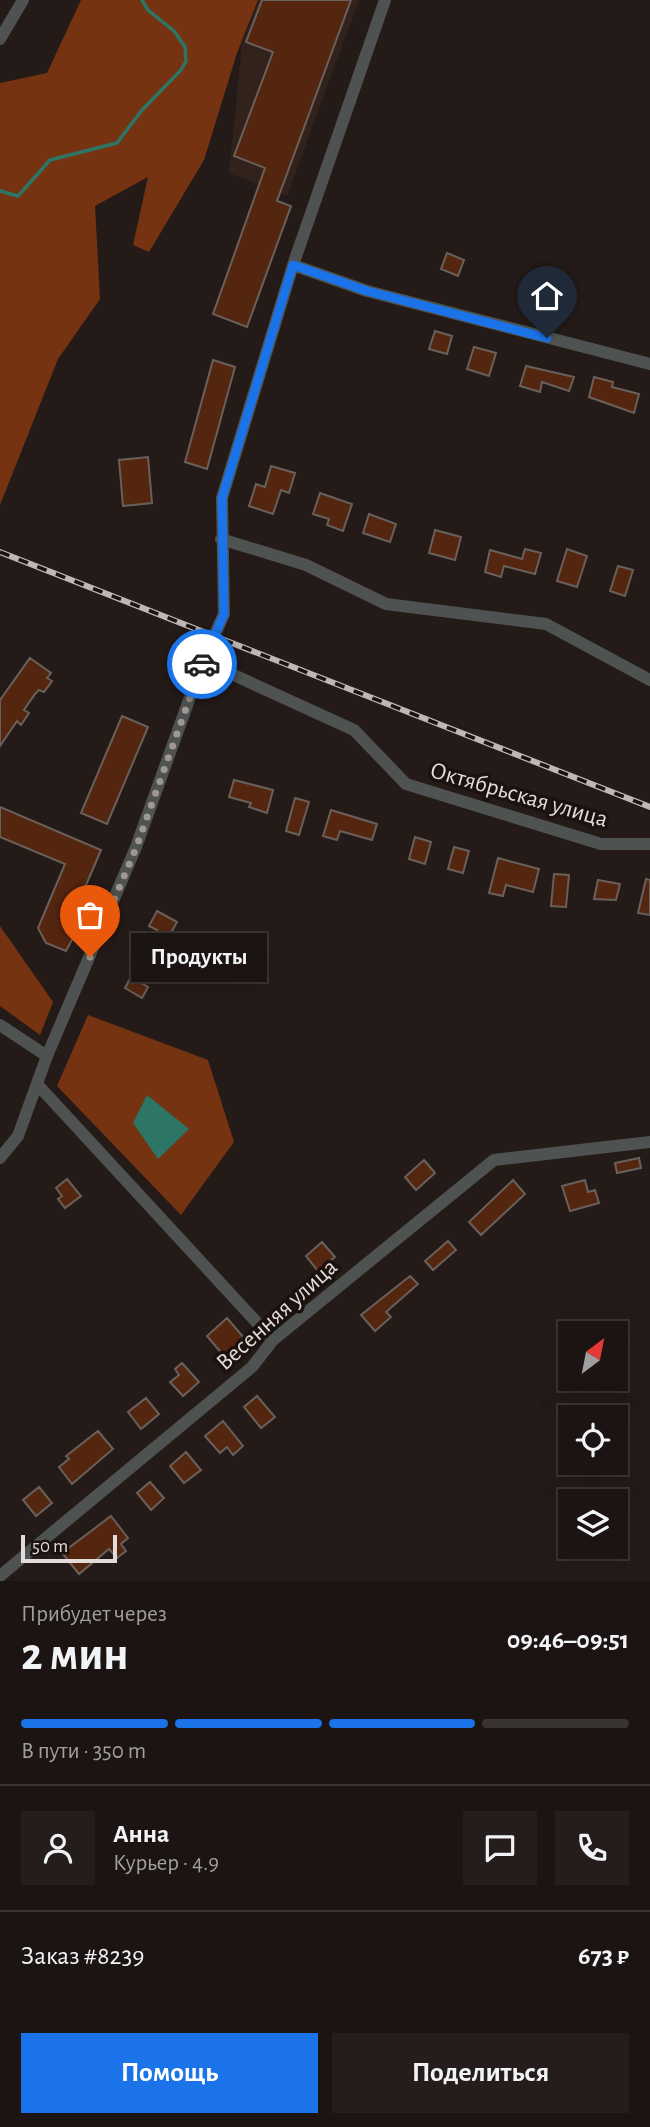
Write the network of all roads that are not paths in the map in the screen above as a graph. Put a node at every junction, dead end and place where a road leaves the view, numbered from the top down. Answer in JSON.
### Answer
{"nodes":[{"id":1,"x":23,"y":0,"type":"edge"},
{"id":2,"x":386,"y":0,"type":"edge"},
{"id":3,"x":0,"y":39,"type":"edge"},
{"id":4,"x":293,"y":265,"type":"junction"},
{"id":5,"x":650,"y":364,"type":"edge"},
{"id":6,"x":221,"y":539,"type":"junction"},
{"id":7,"x":203,"y":661,"type":"junction"},
{"id":8,"x":650,"y":680,"type":"edge"},
{"id":9,"x":650,"y":844,"type":"edge"},
{"id":10,"x":0,"y":1026,"type":"edge"},
{"id":11,"x":47,"y":1056,"type":"junction"},
{"id":12,"x":37,"y":1084,"type":"junction"},
{"id":13,"x":650,"y":1142,"type":"edge"},
{"id":14,"x":0,"y":1158,"type":"edge"},
{"id":15,"x":273,"y":1340,"type":"junction"},
{"id":16,"x":0,"y":1576,"type":"edge"}],
"edges":[{"from":1,"to":3,"type":"street"},
{"from":2,"to":4,"type":"street"},
{"from":4,"to":5,"type":"street"},
{"from":4,"to":6,"type":"street"},
{"from":6,"to":7,"type":"street"},
{"from":6,"to":8,"type":"street"},
{"from":7,"to":9,"type":"street","name":"Октябрьская улица"},
{"from":7,"to":11,"type":"street"},
{"from":10,"to":11,"type":"street"},
{"from":11,"to":12,"type":"street"},
{"from":12,"to":14,"type":"street"},
{"from":12,"to":15,"type":"street"},
{"from":13,"to":15,"type":"street","name":"Весенняя улица"},
{"from":15,"to":16,"type":"street","name":"Весенняя улица"}]}
